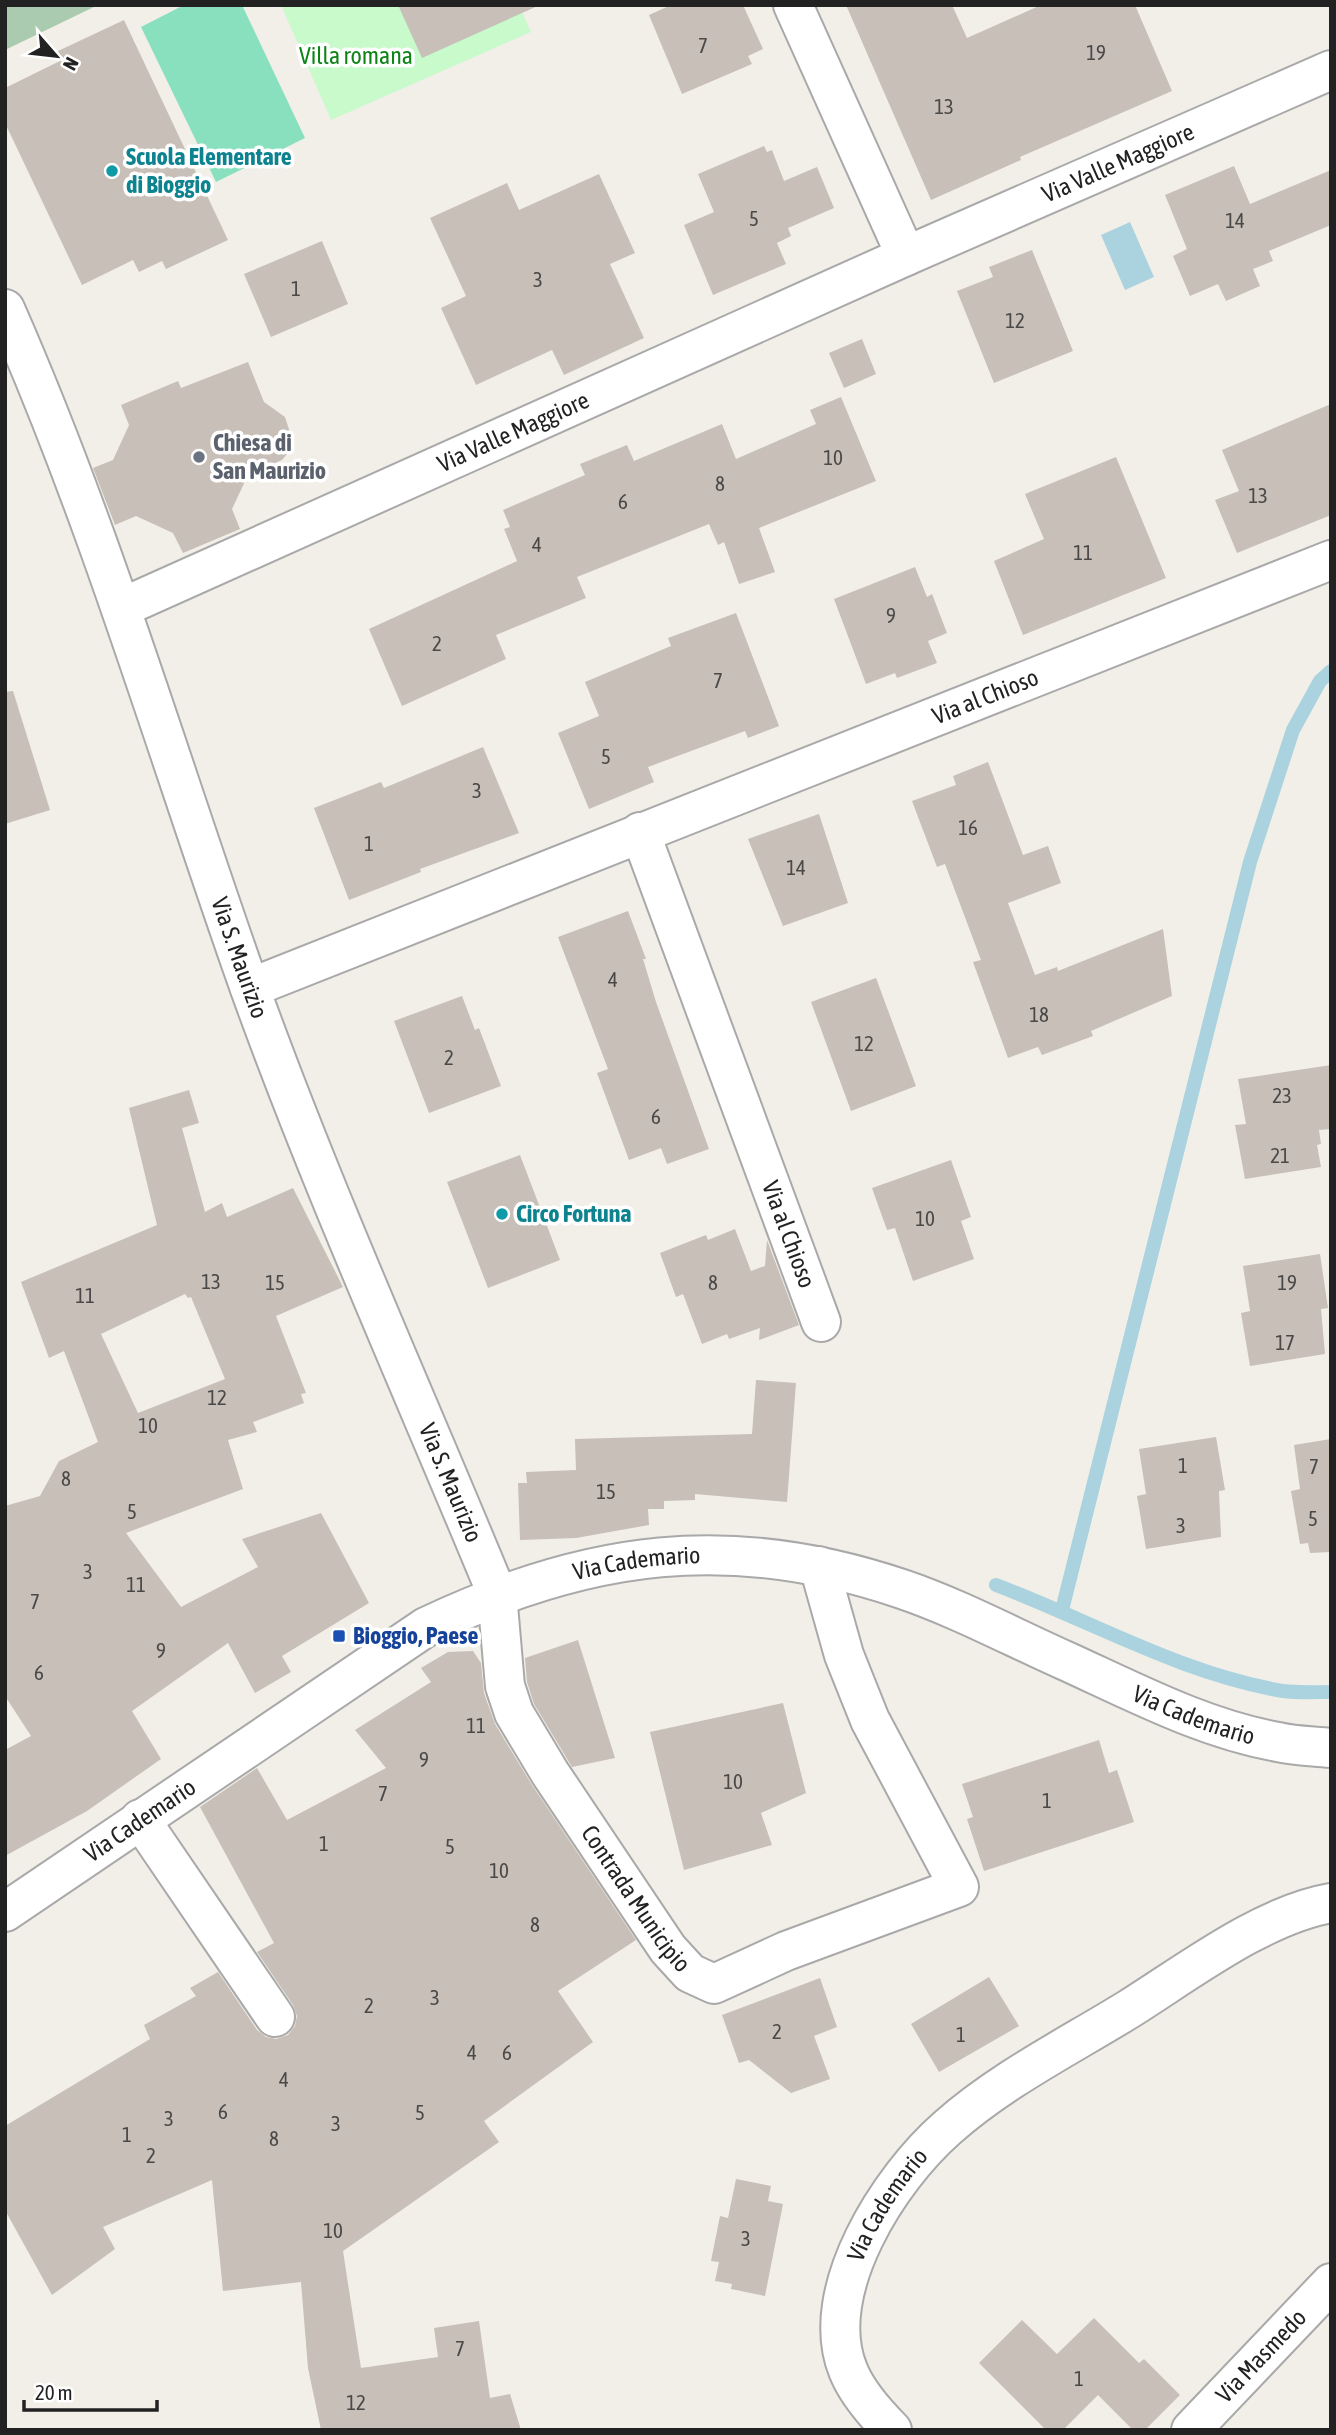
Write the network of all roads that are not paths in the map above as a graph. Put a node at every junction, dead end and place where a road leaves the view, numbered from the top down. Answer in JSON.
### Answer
{"nodes":[{"id":1,"x":793,"y":5,"type":"edge"},
{"id":2,"x":1331,"y":71,"type":"edge"},
{"id":3,"x":906,"y":256,"type":"junction"},
{"id":4,"x":5,"y":309,"type":"edge"},
{"id":5,"x":1331,"y":559,"type":"edge"},
{"id":6,"x":121,"y":608,"type":"junction"},
{"id":7,"x":640,"y":832,"type":"junction"},
{"id":8,"x":250,"y":988,"type":"junction"},
{"id":9,"x":821,"y":1322,"type":"dead end"},
{"id":10,"x":819,"y":1566,"type":"junction"},
{"id":11,"x":498,"y":1594,"type":"junction"},
{"id":12,"x":1331,"y":1748,"type":"edge"},
{"id":13,"x":140,"y":1819,"type":"junction"},
{"id":14,"x":1331,"y":1903,"type":"edge"},
{"id":15,"x":5,"y":1912,"type":"edge"},
{"id":16,"x":275,"y":2017,"type":"dead end"},
{"id":17,"x":1331,"y":2283,"type":"edge"},
{"id":18,"x":892,"y":2430,"type":"edge"},
{"id":19,"x":1191,"y":2430,"type":"edge"}],
"edges":[{"from":1,"to":3,"type":"street"},
{"from":2,"to":3,"type":"street","name":"Via Valle Maggiore"},
{"from":3,"to":6,"type":"street","name":"Via Valle Maggiore"},
{"from":4,"to":6,"type":"street","name":"Via S. Maurizio"},
{"from":5,"to":7,"type":"street","name":"Via al Chioso"},
{"from":6,"to":8,"type":"street","name":"Via S. Maurizio"},
{"from":7,"to":8,"type":"street","name":"Via al Chioso"},
{"from":7,"to":9,"type":"street","name":"Via al Chioso"},
{"from":8,"to":11,"type":"street","name":"Via S. Maurizio"},
{"from":10,"to":11,"type":"street","name":"Via Cademario"},
{"from":10,"to":11,"type":"street","name":"Contrada Municipio"},
{"from":10,"to":12,"type":"street","name":"Via Cademario"},
{"from":11,"to":13,"type":"street","name":"Via Cademario"},
{"from":13,"to":15,"type":"street","name":"Via Cademario"},
{"from":13,"to":16,"type":"street"},
{"from":14,"to":18,"type":"street","name":"Via Cademario"},
{"from":17,"to":19,"type":"street","name":"Via Masmedo"}]}
